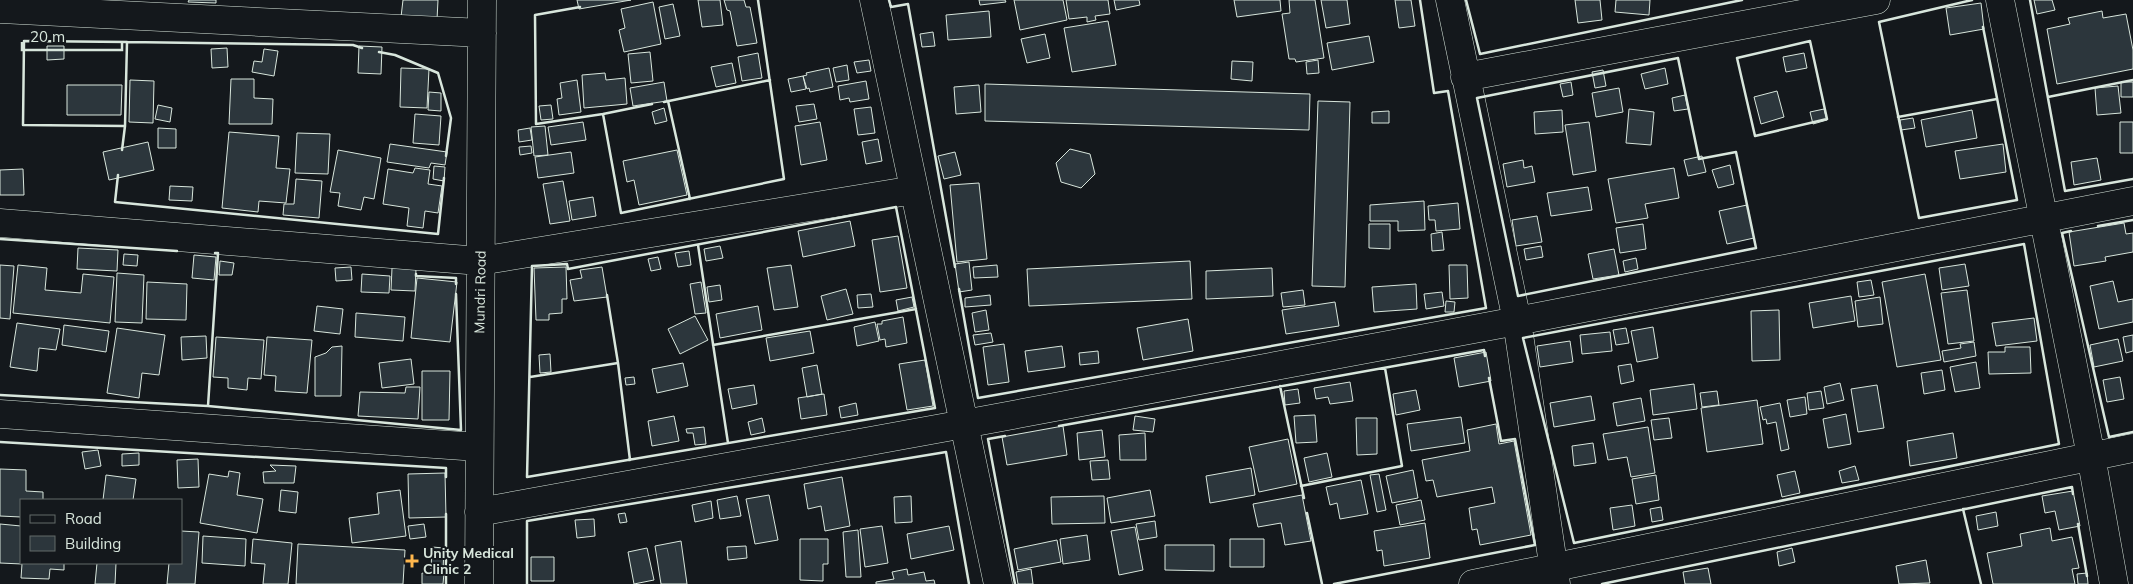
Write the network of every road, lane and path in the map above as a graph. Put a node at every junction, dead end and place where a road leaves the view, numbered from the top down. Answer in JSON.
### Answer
{"nodes":[{"id":1,"x":482,"y":0,"type":"edge"},
{"id":2,"x":874,"y":0,"type":"edge"},
{"id":3,"x":1450,"y":0,"type":"edge"},
{"id":4,"x":1876,"y":0,"type":"edge"},
{"id":5,"x":2000,"y":0,"type":"edge"},
{"id":6,"x":0,"y":9,"type":"edge"},
{"id":7,"x":482,"y":33,"type":"junction"},
{"id":8,"x":1465,"y":77,"type":"junction"},
{"id":9,"x":914,"y":190,"type":"junction"},
{"id":10,"x":2133,"y":201,"type":"edge"},
{"id":11,"x":2042,"y":218,"type":"junction"},
{"id":12,"x":0,"y":223,"type":"edge"},
{"id":13,"x":480,"y":261,"type":"junction"},
{"id":14,"x":1517,"y":321,"type":"junction"},
{"id":15,"x":0,"y":414,"type":"edge"},
{"id":16,"x":964,"y":424,"type":"junction"},
{"id":17,"x":478,"y":447,"type":"junction"},
{"id":18,"x":2133,"y":448,"type":"edge"},
{"id":19,"x":2091,"y":456,"type":"junction"},
{"id":20,"x":479,"y":512,"type":"junction"},
{"id":21,"x":1554,"y":576,"type":"edge"},
{"id":22,"x":479,"y":584,"type":"edge"},
{"id":23,"x":998,"y":584,"type":"edge"},
{"id":24,"x":1473,"y":584,"type":"edge"},
{"id":25,"x":2114,"y":584,"type":"edge"}],
"edges":[{"from":1,"to":7,"type":"street","name":"Mundri Road"},
{"from":2,"to":9,"type":"street"},
{"from":3,"to":8,"type":"street"},
{"from":4,"to":8,"type":"street"},
{"from":5,"to":11,"type":"street"},
{"from":6,"to":7,"type":"street"},
{"from":7,"to":13,"type":"street","name":"Mundri Road"},
{"from":8,"to":14,"type":"street"},
{"from":9,"to":13,"type":"street"},
{"from":9,"to":16,"type":"street"},
{"from":10,"to":11,"type":"street"},
{"from":11,"to":14,"type":"street"},
{"from":11,"to":19,"type":"street"},
{"from":12,"to":13,"type":"street"},
{"from":13,"to":17,"type":"street","name":"Mundri Road"},
{"from":14,"to":16,"type":"street"},
{"from":14,"to":21,"type":"street"},
{"from":15,"to":17,"type":"street"},
{"from":16,"to":20,"type":"street"},
{"from":16,"to":23,"type":"street"},
{"from":17,"to":20,"type":"street","name":"Mundri Road"},
{"from":18,"to":19,"type":"street"},
{"from":19,"to":21,"type":"street"},
{"from":19,"to":25,"type":"street"},
{"from":20,"to":22,"type":"street","name":"Mundri Road"},
{"from":21,"to":24,"type":"street"}]}
